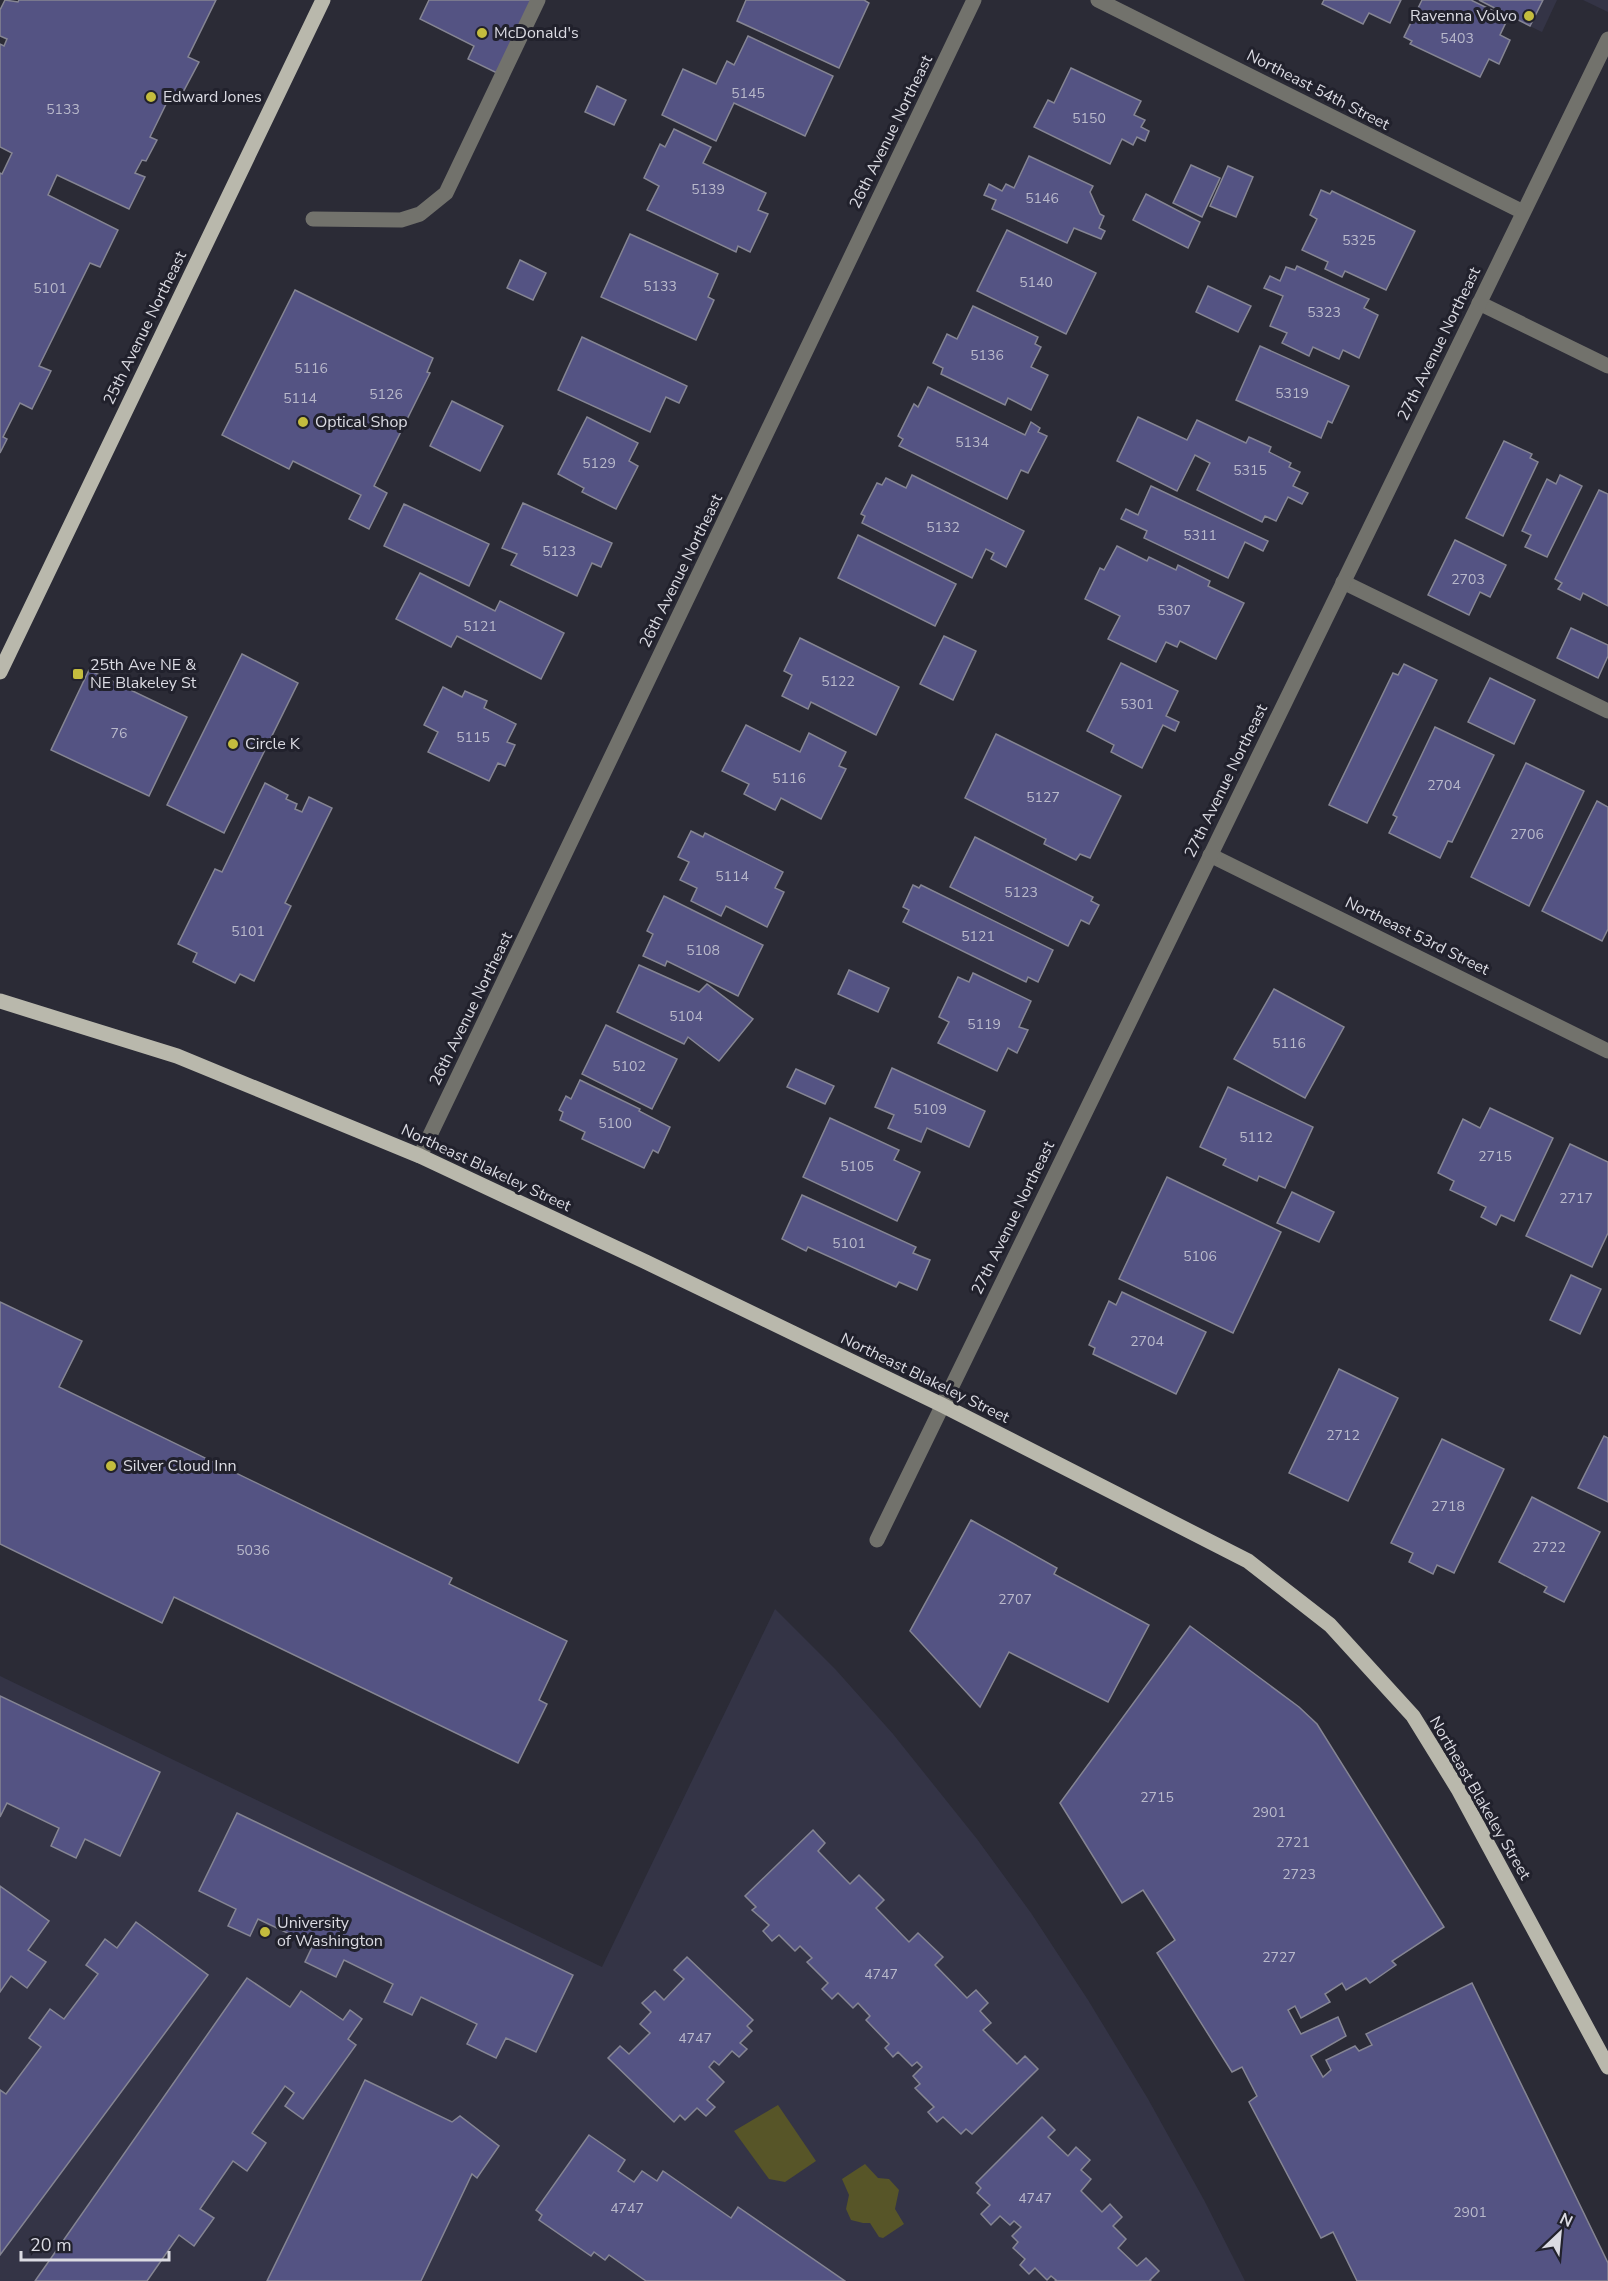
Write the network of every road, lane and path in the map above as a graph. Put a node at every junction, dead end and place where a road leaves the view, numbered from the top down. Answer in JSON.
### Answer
{"nodes":[{"id":1,"x":323,"y":0,"type":"edge"},
{"id":2,"x":538,"y":0,"type":"edge"},
{"id":3,"x":974,"y":0,"type":"edge"},
{"id":4,"x":1098,"y":0,"type":"edge"},
{"id":5,"x":1608,"y":39,"type":"edge"},
{"id":6,"x":1523,"y":212,"type":"junction"},
{"id":7,"x":313,"y":219,"type":"dead end"},
{"id":8,"x":1479,"y":303,"type":"junction"},
{"id":9,"x":1608,"y":366,"type":"edge"},
{"id":10,"x":1343,"y":582,"type":"junction"},
{"id":11,"x":0,"y":672,"type":"edge"},
{"id":12,"x":1608,"y":711,"type":"edge"},
{"id":13,"x":1210,"y":855,"type":"junction"},
{"id":14,"x":0,"y":1001,"type":"edge"},
{"id":15,"x":1608,"y":1050,"type":"edge"},
{"id":16,"x":420,"y":1156,"type":"junction"},
{"id":17,"x":942,"y":1405,"type":"junction"},
{"id":18,"x":877,"y":1540,"type":"dead end"},
{"id":19,"x":1608,"y":2067,"type":"edge"}],
"edges":[{"from":1,"to":11,"type":"main road","name":"25th Avenue Northeast"},
{"from":2,"to":7,"type":"street"},
{"from":3,"to":16,"type":"street","name":"26th Avenue Northeast"},
{"from":4,"to":6,"type":"street","name":"Northeast 54th Street"},
{"from":5,"to":6,"type":"street","name":"27th Avenue Northeast"},
{"from":6,"to":8,"type":"street","name":"27th Avenue Northeast"},
{"from":8,"to":9,"type":"street"},
{"from":8,"to":10,"type":"street","name":"27th Avenue Northeast"},
{"from":10,"to":12,"type":"street"},
{"from":10,"to":13,"type":"street","name":"27th Avenue Northeast"},
{"from":13,"to":15,"type":"street","name":"Northeast 53rd Street"},
{"from":13,"to":17,"type":"street","name":"27th Avenue Northeast"},
{"from":14,"to":16,"type":"main road","name":"Northeast Blakeley Street"},
{"from":16,"to":17,"type":"main road","name":"Northeast Blakeley Street"},
{"from":17,"to":18,"type":"street","name":"27th Avenue Northeast"},
{"from":17,"to":19,"type":"main road","name":"Northeast Blakeley Street"}]}
